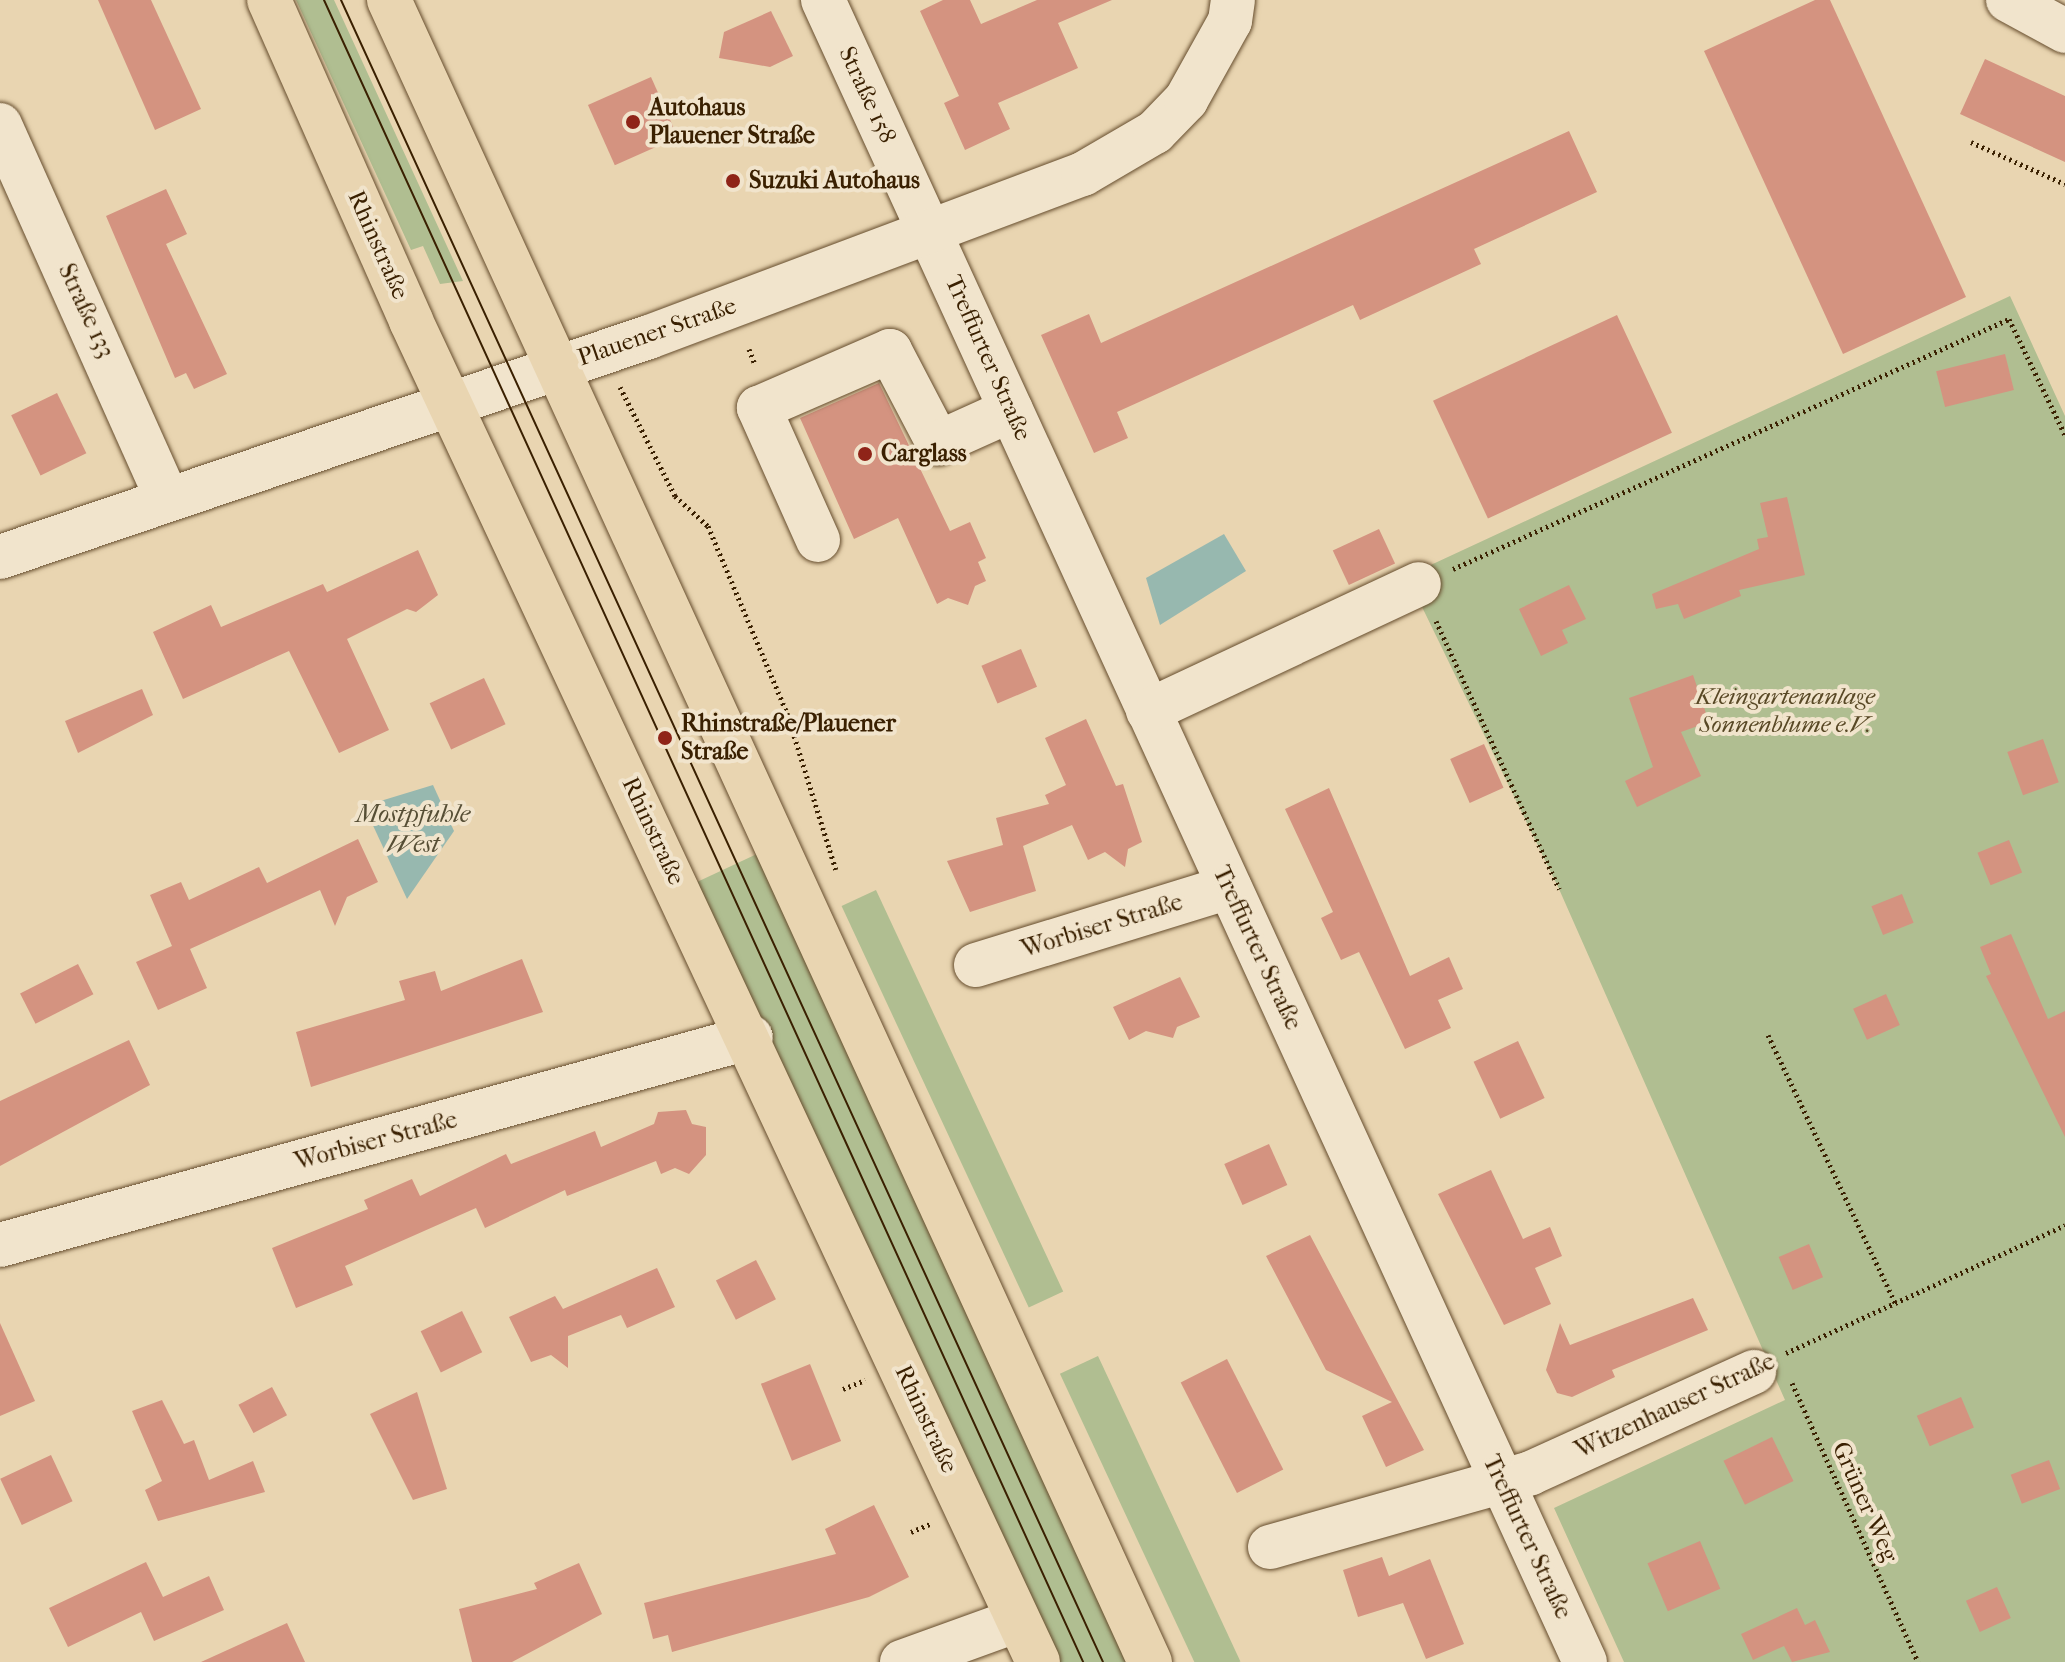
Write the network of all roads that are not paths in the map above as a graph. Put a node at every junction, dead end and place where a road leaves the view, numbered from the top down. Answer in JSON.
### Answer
{"nodes":[{"id":1,"x":269,"y":0,"type":"edge"},
{"id":2,"x":389,"y":0,"type":"edge"},
{"id":3,"x":823,"y":0,"type":"edge"},
{"id":4,"x":1233,"y":0,"type":"edge"},
{"id":5,"x":2008,"y":0,"type":"edge"},
{"id":6,"x":2065,"y":31,"type":"edge"},
{"id":7,"x":0,"y":125,"type":"edge"},
{"id":8,"x":931,"y":233,"type":"junction"},
{"id":9,"x":578,"y":360,"type":"junction"},
{"id":10,"x":451,"y":403,"type":"junction"},
{"id":11,"x":1011,"y":410,"type":"junction"},
{"id":12,"x":167,"y":498,"type":"junction"},
{"id":13,"x":818,"y":540,"type":"dead end"},
{"id":14,"x":0,"y":557,"type":"edge"},
{"id":15,"x":1419,"y":584,"type":"road end"},
{"id":16,"x":1148,"y":711,"type":"junction"},
{"id":17,"x":1229,"y":887,"type":"junction"},
{"id":18,"x":976,"y":965,"type":"dead end"},
{"id":19,"x":751,"y":1037,"type":"junction"},
{"id":20,"x":0,"y":1245,"type":"edge"},
{"id":21,"x":1767,"y":1364,"type":"road end"},
{"id":22,"x":1500,"y":1481,"type":"junction"},
{"id":23,"x":1270,"y":1547,"type":"dead end"},
{"id":24,"x":1018,"y":1620,"type":"junction"},
{"id":25,"x":905,"y":1662,"type":"edge"},
{"id":26,"x":1038,"y":1662,"type":"edge"},
{"id":27,"x":1150,"y":1662,"type":"edge"},
{"id":28,"x":1585,"y":1662,"type":"edge"}],
"edges":[{"from":1,"to":10,"type":"main road","name":"Rhinstraße"},
{"from":2,"to":9,"type":"main road"},
{"from":3,"to":8,"type":"street","name":"Straße 158"},
{"from":4,"to":8,"type":"street","name":"Plauener Straße"},
{"from":5,"to":6,"type":"street"},
{"from":7,"to":12,"type":"street","name":"Straße 133"},
{"from":8,"to":9,"type":"street","name":"Plauener Straße"},
{"from":8,"to":11,"type":"street","name":"Treffurter Straße"},
{"from":9,"to":10,"type":"street","name":"Plauener Straße"},
{"from":9,"to":27,"type":"main road"},
{"from":10,"to":12,"type":"street","name":"Plauener Straße"},
{"from":10,"to":19,"type":"main road","name":"Rhinstraße"},
{"from":11,"to":13,"type":"street"},
{"from":11,"to":16,"type":"street","name":"Treffurter Straße"},
{"from":12,"to":14,"type":"street","name":"Plauener Straße"},
{"from":15,"to":16,"type":"street"},
{"from":16,"to":17,"type":"street","name":"Treffurter Straße"},
{"from":17,"to":18,"type":"street","name":"Worbiser Straße"},
{"from":17,"to":22,"type":"street","name":"Treffurter Straße"},
{"from":19,"to":20,"type":"street","name":"Worbiser Straße"},
{"from":19,"to":24,"type":"main road","name":"Rhinstraße"},
{"from":21,"to":22,"type":"street","name":"Witzenhauser Straße"},
{"from":22,"to":23,"type":"street","name":"Witzenhauser Straße"},
{"from":22,"to":28,"type":"street","name":"Treffurter Straße"},
{"from":24,"to":25,"type":"street"},
{"from":24,"to":26,"type":"main road","name":"Rhinstraße"}]}
